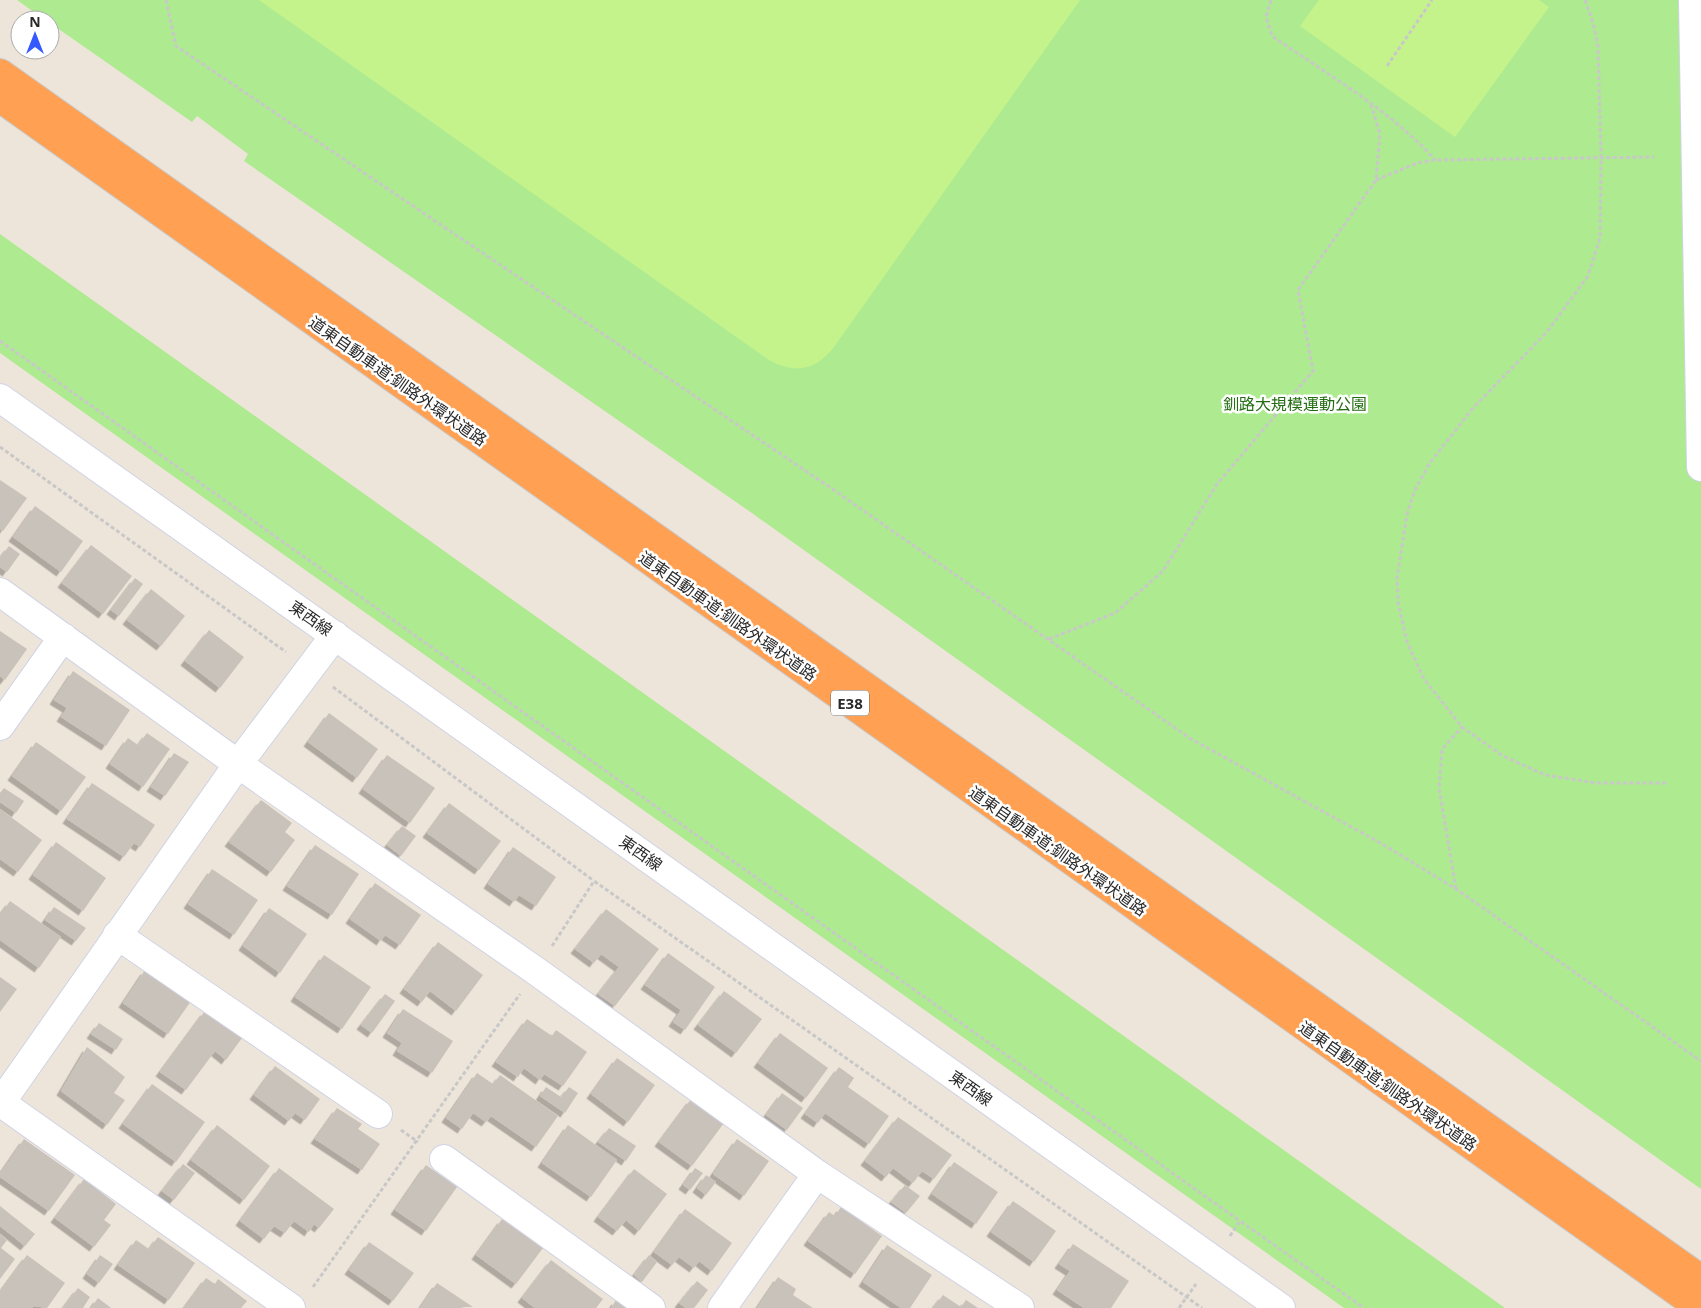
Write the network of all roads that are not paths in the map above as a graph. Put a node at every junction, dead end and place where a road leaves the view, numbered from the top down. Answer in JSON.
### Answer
{"nodes":[{"id":1,"x":1693,"y":0,"type":"edge"},
{"id":2,"x":0,"y":74,"type":"edge"},
{"id":3,"x":0,"y":98,"type":"edge"},
{"id":4,"x":1698,"y":144,"type":"edge"},
{"id":5,"x":0,"y":398,"type":"edge"},
{"id":6,"x":1701,"y":467,"type":"edge"},
{"id":7,"x":0,"y":592,"type":"edge"},
{"id":8,"x":335,"y":635,"type":"junction"},
{"id":9,"x":63,"y":637,"type":"junction"},
{"id":10,"x":0,"y":726,"type":"edge"},
{"id":11,"x":238,"y":764,"type":"junction"},
{"id":12,"x":117,"y":935,"type":"junction"},
{"id":13,"x":0,"y":1103,"type":"edge"},
{"id":14,"x":378,"y":1114,"type":"road end"},
{"id":15,"x":444,"y":1159,"type":"road end"},
{"id":16,"x":817,"y":1174,"type":"junction"},
{"id":17,"x":1701,"y":1279,"type":"edge"},
{"id":18,"x":300,"y":1300,"type":"edge"},
{"id":19,"x":652,"y":1308,"type":"edge"},
{"id":20,"x":722,"y":1308,"type":"edge"},
{"id":21,"x":1020,"y":1308,"type":"edge"},
{"id":22,"x":1281,"y":1308,"type":"edge"},
{"id":23,"x":1700,"y":1308,"type":"edge"}],
"edges":[{"from":1,"to":4,"type":"street"},
{"from":2,"to":17,"type":"highway","name":"道東自動車道;釧路外環状道路","number":"E38"},
{"from":3,"to":23,"type":"highway","name":"道東自動車道;釧路外環状道路","number":"E38"},
{"from":4,"to":6,"type":"street"},
{"from":5,"to":8,"type":"street","name":"東西線"},
{"from":7,"to":9,"type":"street"},
{"from":8,"to":11,"type":"street"},
{"from":8,"to":22,"type":"street","name":"東西線"},
{"from":9,"to":10,"type":"street"},
{"from":9,"to":11,"type":"street"},
{"from":11,"to":12,"type":"street"},
{"from":11,"to":16,"type":"street"},
{"from":12,"to":13,"type":"street"},
{"from":12,"to":14,"type":"street"},
{"from":13,"to":18,"type":"street"},
{"from":15,"to":19,"type":"street"},
{"from":16,"to":20,"type":"street"},
{"from":16,"to":21,"type":"street"}]}
